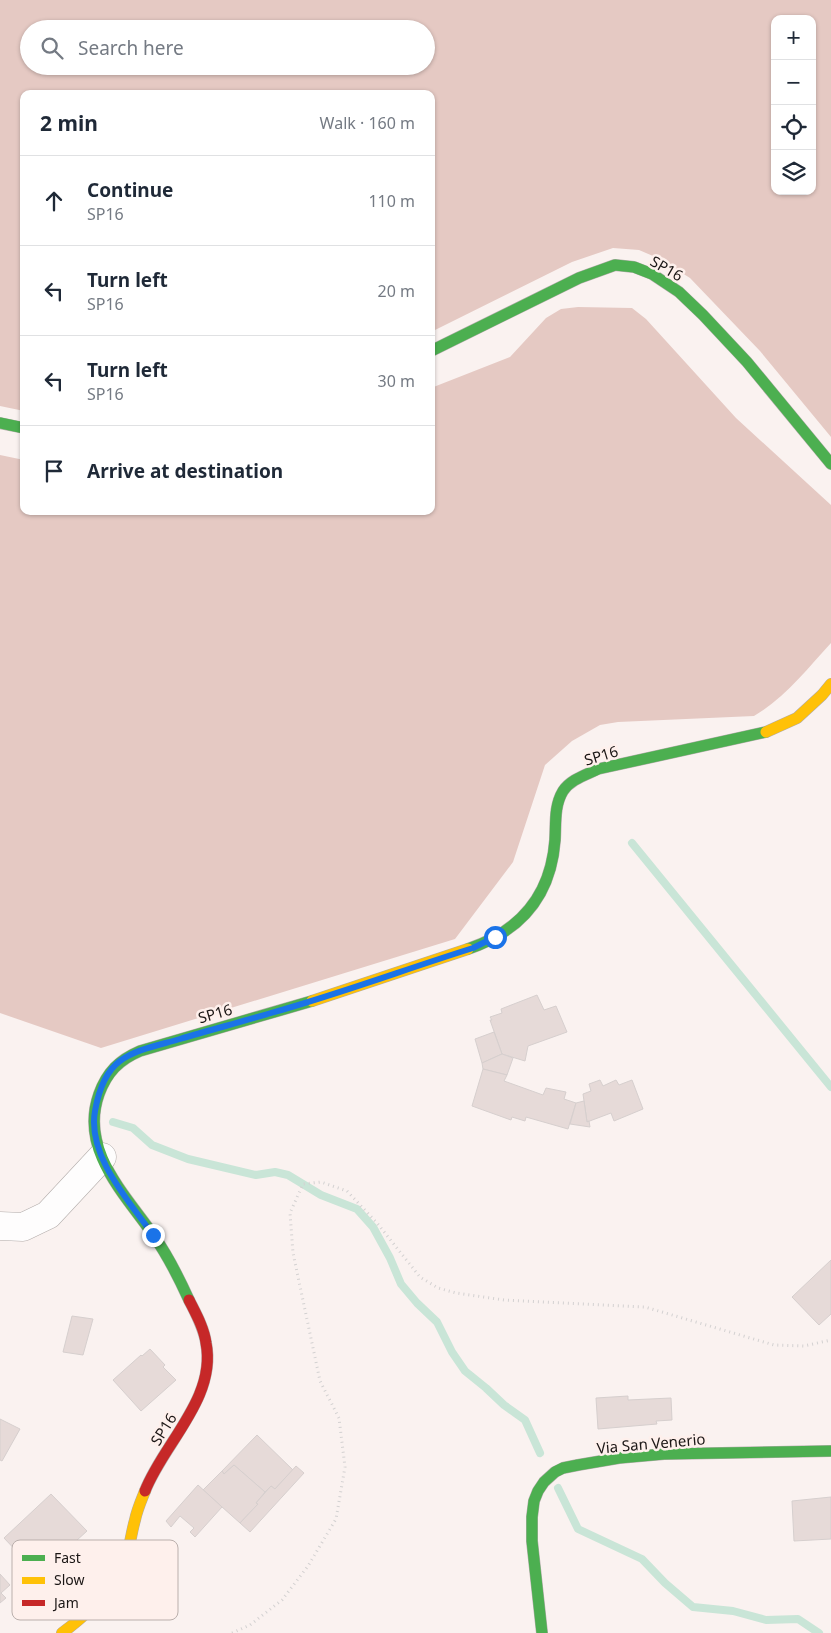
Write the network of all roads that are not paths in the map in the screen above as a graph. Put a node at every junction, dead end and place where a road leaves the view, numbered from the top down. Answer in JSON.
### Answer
{"nodes":[{"id":1,"x":435,"y":349,"type":"edge"},
{"id":2,"x":0,"y":423,"type":"edge"},
{"id":3,"x":20,"y":427,"type":"edge"},
{"id":4,"x":831,"y":464,"type":"edge"},
{"id":5,"x":831,"y":684,"type":"edge"},
{"id":6,"x":102,"y":1157,"type":"junction"},
{"id":7,"x":0,"y":1226,"type":"edge"},
{"id":8,"x":831,"y":1451,"type":"edge"},
{"id":9,"x":130,"y":1540,"type":"edge"},
{"id":10,"x":80,"y":1620,"type":"edge"},
{"id":11,"x":62,"y":1633,"type":"edge"},
{"id":12,"x":542,"y":1633,"type":"edge"}],
"edges":[{"from":1,"to":4,"type":"street","name":"SP16","number":"SP16"},
{"from":2,"to":3,"type":"street"},
{"from":5,"to":6,"type":"street","name":"SP16","number":"SP16"},
{"from":6,"to":7,"type":"street"},
{"from":6,"to":9,"type":"street","name":"SP16","number":"SP16"},
{"from":8,"to":12,"type":"street","name":"Via San Venerio"},
{"from":10,"to":11,"type":"street","name":"SP16","number":"SP16"}]}
